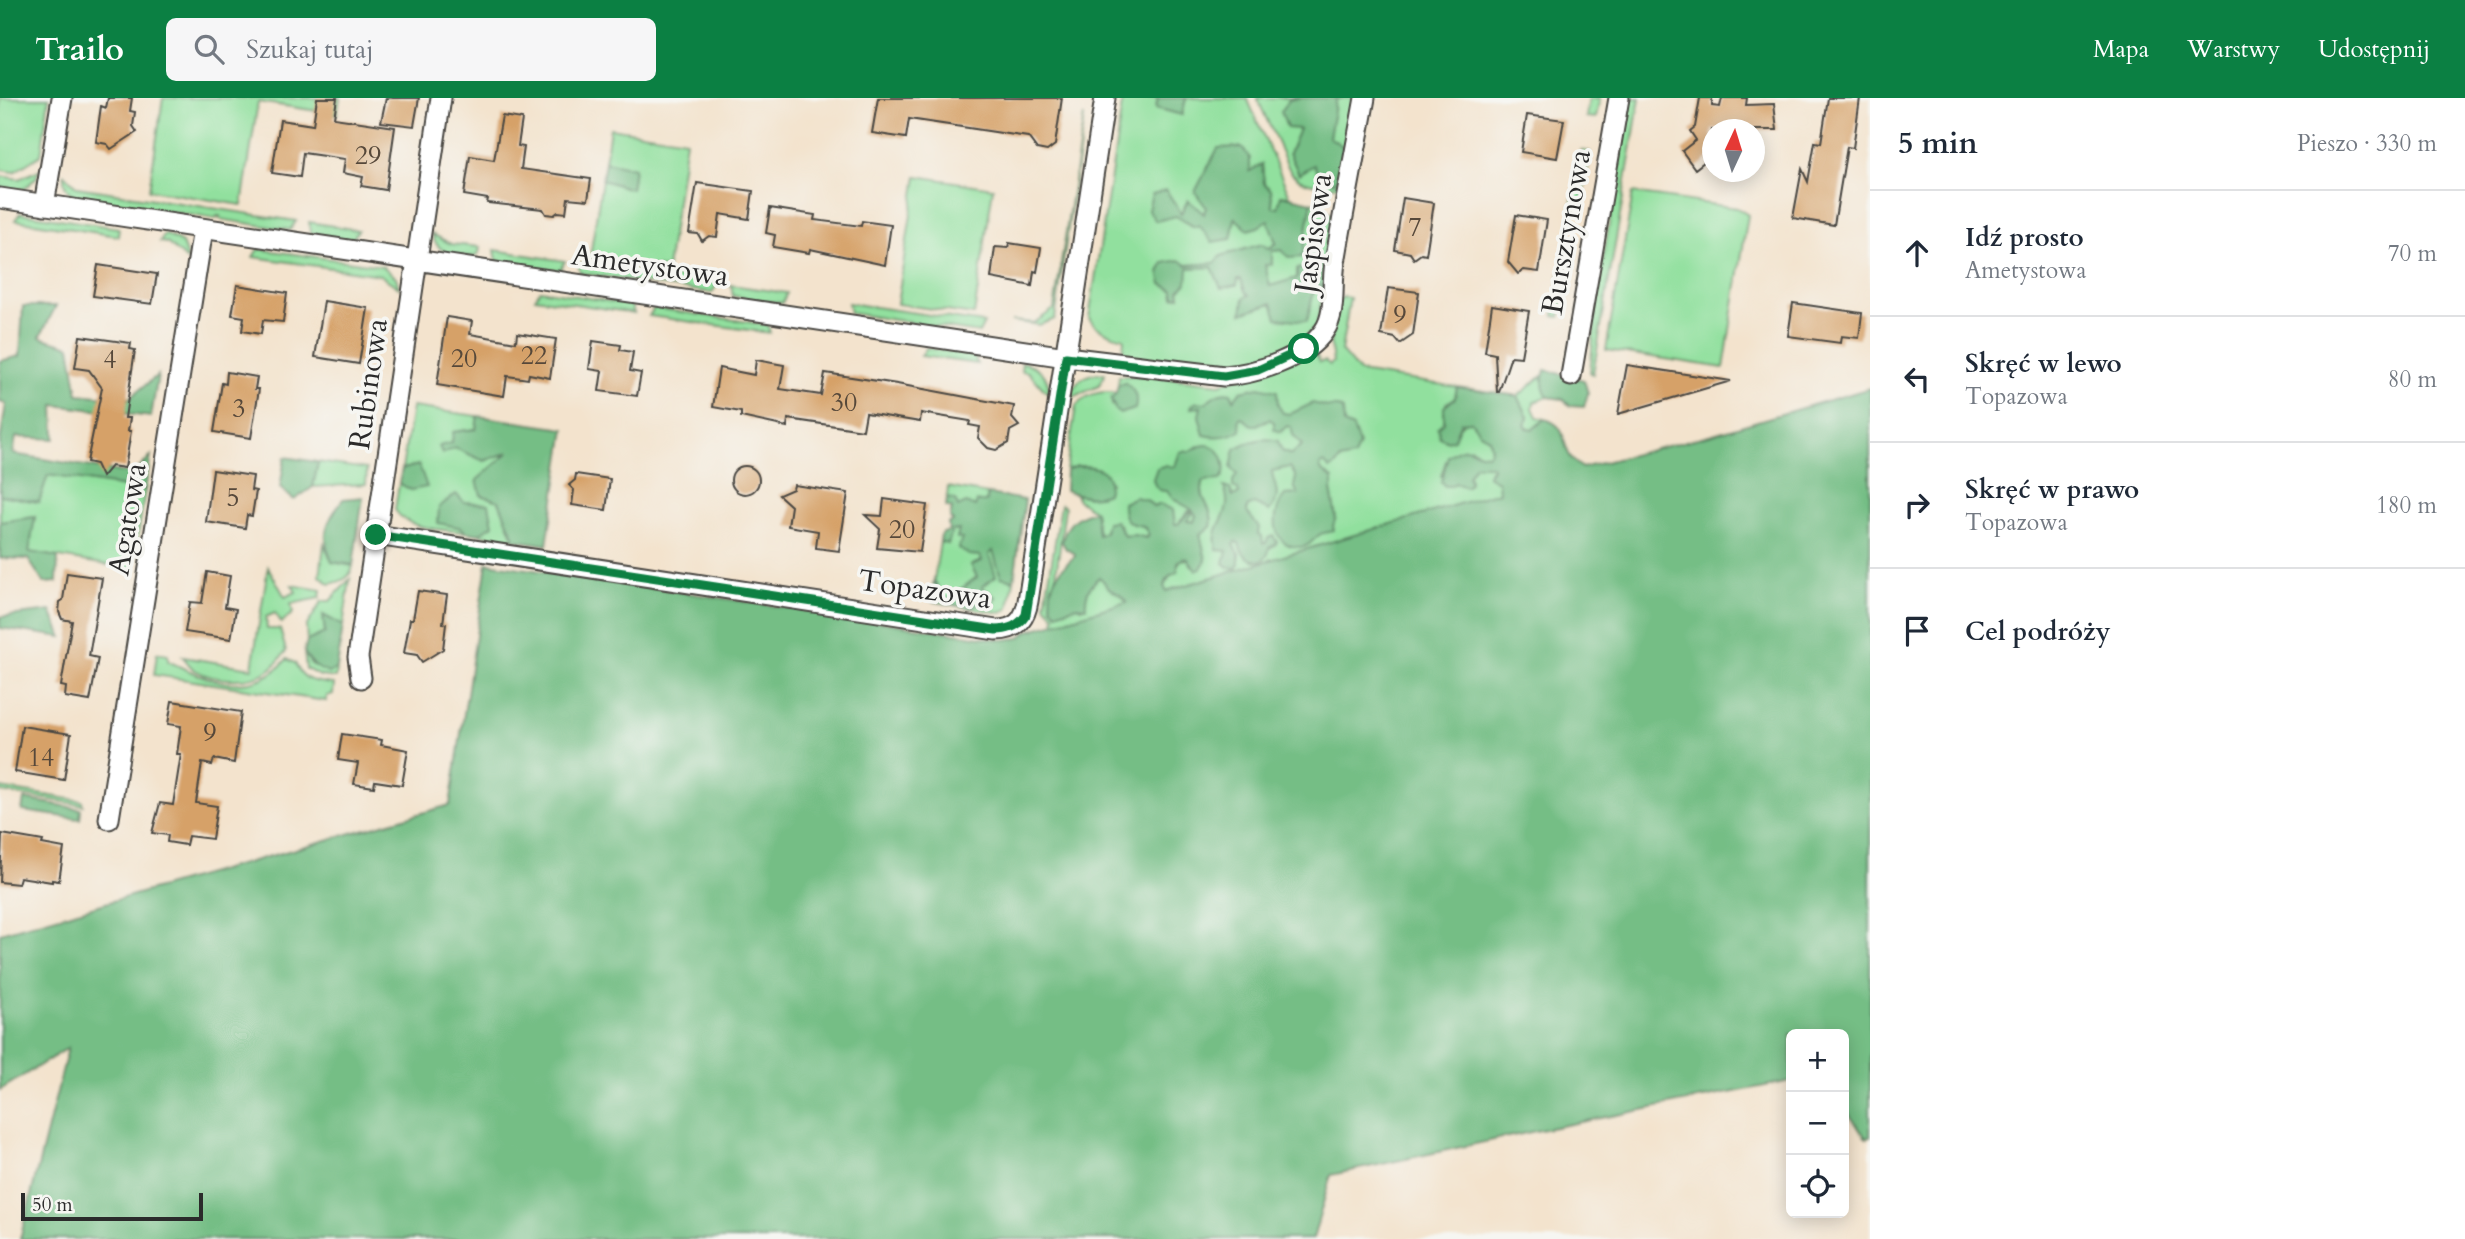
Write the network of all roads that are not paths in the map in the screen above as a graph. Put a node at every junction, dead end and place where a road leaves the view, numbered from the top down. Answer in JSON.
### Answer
{"nodes":[{"id":1,"x":62,"y":98,"type":"edge"},
{"id":2,"x":441,"y":98,"type":"edge"},
{"id":3,"x":1105,"y":98,"type":"edge"},
{"id":4,"x":1364,"y":98,"type":"edge"},
{"id":5,"x":1619,"y":98,"type":"edge"},
{"id":6,"x":0,"y":198,"type":"edge"},
{"id":7,"x":44,"y":205,"type":"junction"},
{"id":8,"x":203,"y":229,"type":"junction"},
{"id":9,"x":416,"y":260,"type":"junction"},
{"id":10,"x":1066,"y":357,"type":"junction"},
{"id":11,"x":1289,"y":357,"type":"joint"},
{"id":12,"x":1571,"y":376,"type":"dead end"},
{"id":13,"x":376,"y":535,"type":"junction"},
{"id":14,"x":361,"y":678,"type":"dead end"},
{"id":15,"x":109,"y":819,"type":"dead end"}],
"edges":[{"from":1,"to":7,"type":"street"},
{"from":2,"to":9,"type":"street","name":"Rubinowa"},
{"from":3,"to":10,"type":"street","name":"Topazowa"},
{"from":4,"to":11,"type":"street","name":"Jaspisowa"},
{"from":5,"to":12,"type":"street","name":"Bursztynowa"},
{"from":6,"to":7,"type":"street","name":"Ametystowa"},
{"from":7,"to":8,"type":"street","name":"Ametystowa"},
{"from":8,"to":9,"type":"street","name":"Ametystowa"},
{"from":8,"to":15,"type":"street","name":"Agatowa"},
{"from":9,"to":10,"type":"street","name":"Ametystowa"},
{"from":9,"to":13,"type":"street","name":"Rubinowa"},
{"from":10,"to":11,"type":"street","name":"Ametystowa"},
{"from":10,"to":13,"type":"street","name":"Topazowa"},
{"from":13,"to":14,"type":"street","name":"Rubinowa"}]}
